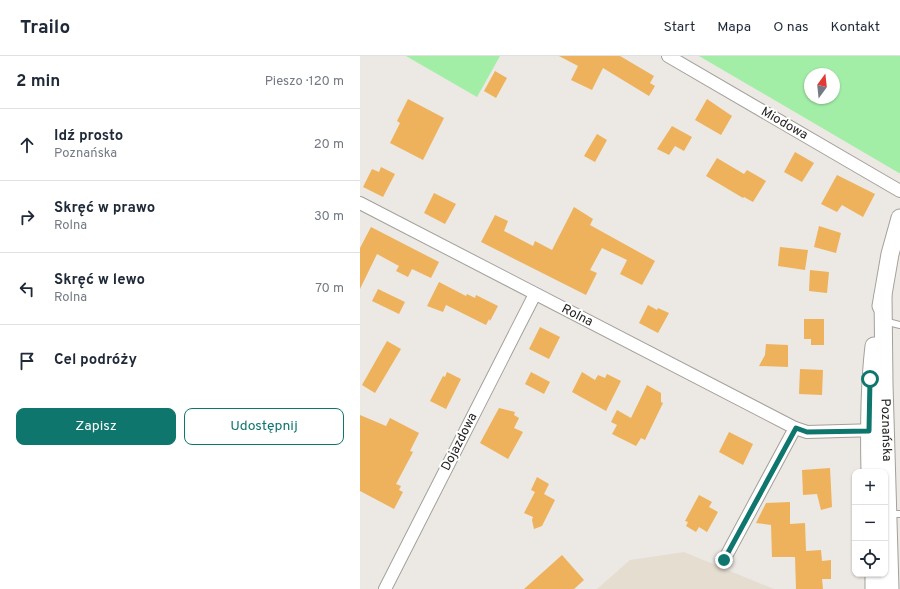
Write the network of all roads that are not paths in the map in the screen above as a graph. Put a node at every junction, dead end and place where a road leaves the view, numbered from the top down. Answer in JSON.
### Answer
{"nodes":[{"id":1,"x":668,"y":56,"type":"edge"},
{"id":2,"x":900,"y":191,"type":"edge"},
{"id":3,"x":360,"y":203,"type":"edge"},
{"id":4,"x":900,"y":218,"type":"edge"},
{"id":5,"x":897,"y":238,"type":"edge"},
{"id":6,"x":535,"y":294,"type":"junction"},
{"id":7,"x":883,"y":296,"type":"junction"},
{"id":8,"x":892,"y":323,"type":"edge"},
{"id":9,"x":796,"y":428,"type":"junction"},
{"id":10,"x":877,"y":430,"type":"junction"},
{"id":11,"x":870,"y":469,"type":"edge"},
{"id":12,"x":891,"y":514,"type":"edge"},
{"id":13,"x":886,"y":541,"type":"edge"},
{"id":14,"x":724,"y":560,"type":"dead end"},
{"id":15,"x":884,"y":577,"type":"edge"},
{"id":16,"x":385,"y":589,"type":"edge"},
{"id":17,"x":890,"y":589,"type":"edge"}],
"edges":[{"from":1,"to":2,"type":"street","name":"Miodowa"},
{"from":3,"to":6,"type":"street","name":"Rolna"},
{"from":4,"to":5,"type":"main road","name":"Poznańska"},
{"from":5,"to":7,"type":"main road","name":"Poznańska"},
{"from":6,"to":9,"type":"street","name":"Rolna"},
{"from":6,"to":16,"type":"street","name":"Dojazdowa"},
{"from":7,"to":8,"type":"main road","name":"Poznańska"},
{"from":7,"to":10,"type":"main road","name":"Poznańska"},
{"from":8,"to":10,"type":"main road","name":"Poznańska"},
{"from":9,"to":10,"type":"street","name":"Rolna"},
{"from":9,"to":14,"type":"street"},
{"from":10,"to":11,"type":"main road","name":"Poznańska"},
{"from":10,"to":12,"type":"main road","name":"Poznańska"},
{"from":12,"to":13,"type":"main road","name":"Poznańska"},
{"from":15,"to":17,"type":"main road","name":"Poznańska"}]}
